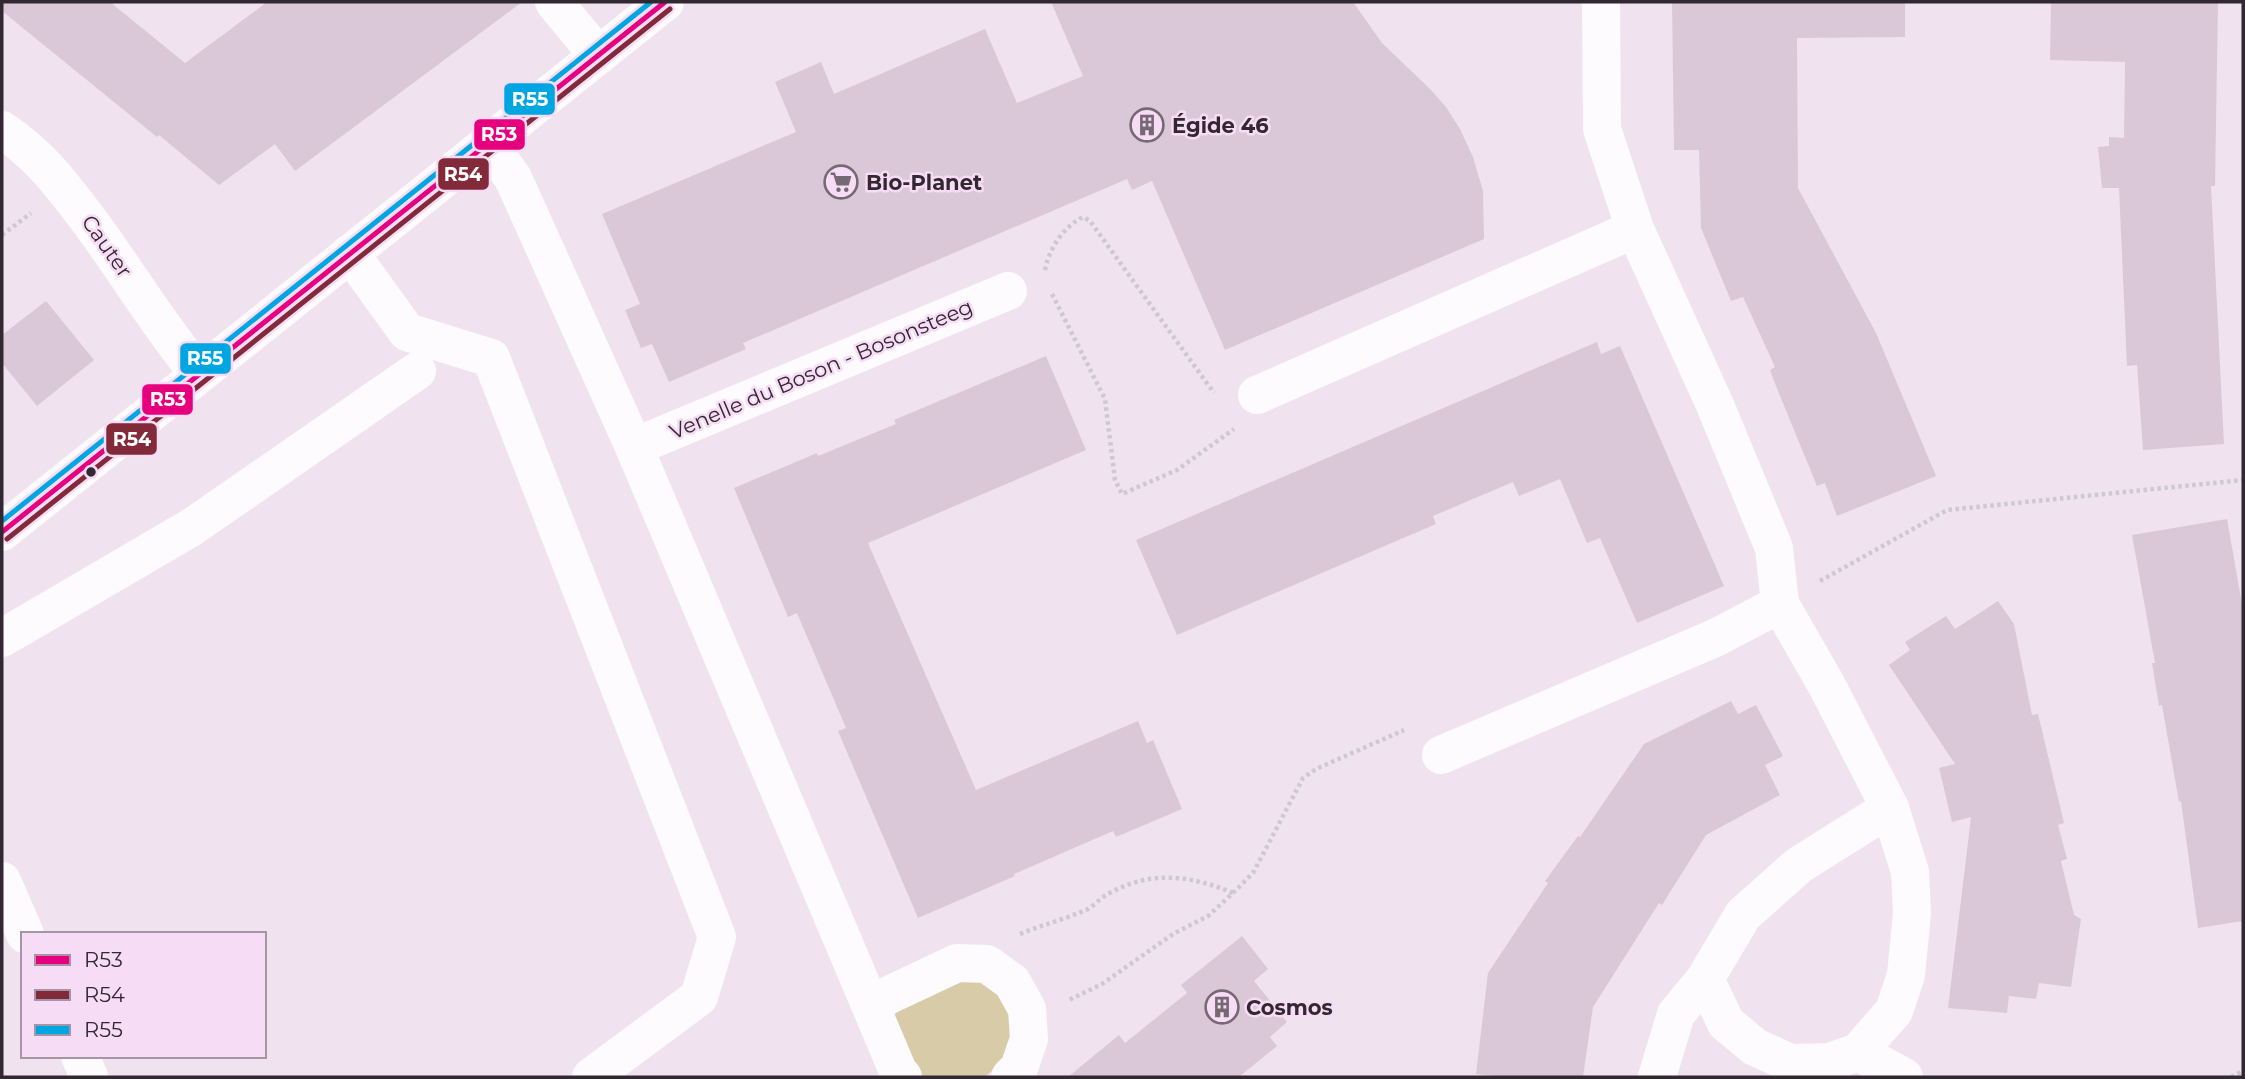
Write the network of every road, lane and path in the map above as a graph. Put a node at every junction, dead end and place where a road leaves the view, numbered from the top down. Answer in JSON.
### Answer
{"nodes":[{"id":1,"x":554,"y":2,"type":"edge"},
{"id":2,"x":665,"y":2,"type":"edge"},
{"id":3,"x":1601,"y":2,"type":"edge"},
{"id":4,"x":598,"y":55,"type":"junction"},
{"id":5,"x":2,"y":130,"type":"edge"},
{"id":6,"x":488,"y":143,"type":"junction"},
{"id":7,"x":1635,"y":229,"type":"junction"},
{"id":8,"x":350,"y":253,"type":"junction"},
{"id":9,"x":1043,"y":278,"type":"junction"},
{"id":10,"x":1008,"y":291,"type":"joint"},
{"id":11,"x":417,"y":371,"type":"dead end"},
{"id":12,"x":199,"y":374,"type":"junction"},
{"id":13,"x":1217,"y":398,"type":"dead end"},
{"id":14,"x":1248,"y":410,"type":"joint"},
{"id":15,"x":634,"y":447,"type":"junction"},
{"id":16,"x":2243,"y":480,"type":"edge"},
{"id":17,"x":2,"y":532,"type":"edge"},
{"id":18,"x":1780,"y":604,"type":"junction"},
{"id":19,"x":2,"y":638,"type":"edge"},
{"id":20,"x":1413,"y":727,"type":"dead end"},
{"id":21,"x":1441,"y":755,"type":"dead end"},
{"id":22,"x":1890,"y":808,"type":"junction"},
{"id":23,"x":2,"y":881,"type":"edge"},
{"id":24,"x":1233,"y":893,"type":"junction"},
{"id":25,"x":24,"y":932,"type":"edge"},
{"id":26,"x":1013,"y":938,"type":"dead end"},
{"id":27,"x":1705,"y":979,"type":"junction"},
{"id":28,"x":870,"y":1004,"type":"junction"},
{"id":29,"x":1059,"y":1004,"type":"dead end"},
{"id":30,"x":1858,"y":1052,"type":"junction"},
{"id":31,"x":81,"y":1058,"type":"edge"},
{"id":32,"x":2243,"y":1071,"type":"edge"},
{"id":33,"x":89,"y":1077,"type":"edge"},
{"id":34,"x":591,"y":1077,"type":"edge"},
{"id":35,"x":903,"y":1077,"type":"edge"},
{"id":36,"x":1010,"y":1077,"type":"edge"},
{"id":37,"x":1657,"y":1077,"type":"edge"},
{"id":38,"x":1904,"y":1077,"type":"edge"},
{"id":39,"x":2231,"y":1077,"type":"edge"}],
"edges":[{"from":1,"to":4,"type":"street"},
{"from":2,"to":4,"type":"street"},
{"from":3,"to":7,"type":"street"},
{"from":4,"to":6,"type":"street"},
{"from":5,"to":12,"type":"street","name":"Cauter"},
{"from":6,"to":8,"type":"street"},
{"from":6,"to":15,"type":"street"},
{"from":7,"to":14,"type":"street"},
{"from":7,"to":18,"type":"street"},
{"from":8,"to":12,"type":"street"},
{"from":8,"to":34,"type":"street"},
{"from":9,"to":10,"type":"path"},
{"from":9,"to":13,"type":"path"},
{"from":9,"to":14,"type":"path"},
{"from":10,"to":15,"type":"street","name":"Venelle du Boson - Bosonsteeg"},
{"from":11,"to":19,"type":"street"},
{"from":12,"to":17,"type":"street"},
{"from":15,"to":28,"type":"street"},
{"from":16,"to":18,"type":"path"},
{"from":18,"to":21,"type":"street"},
{"from":18,"to":22,"type":"street"},
{"from":20,"to":24,"type":"path"},
{"from":22,"to":27,"type":"street"},
{"from":22,"to":30,"type":"street"},
{"from":23,"to":25,"type":"street"},
{"from":24,"to":26,"type":"path"},
{"from":24,"to":29,"type":"path"},
{"from":27,"to":30,"type":"street"},
{"from":27,"to":37,"type":"street"},
{"from":28,"to":35,"type":"street"},
{"from":28,"to":36,"type":"street"},
{"from":30,"to":38,"type":"street"},
{"from":31,"to":33,"type":"street"},
{"from":32,"to":39,"type":"path"}]}
